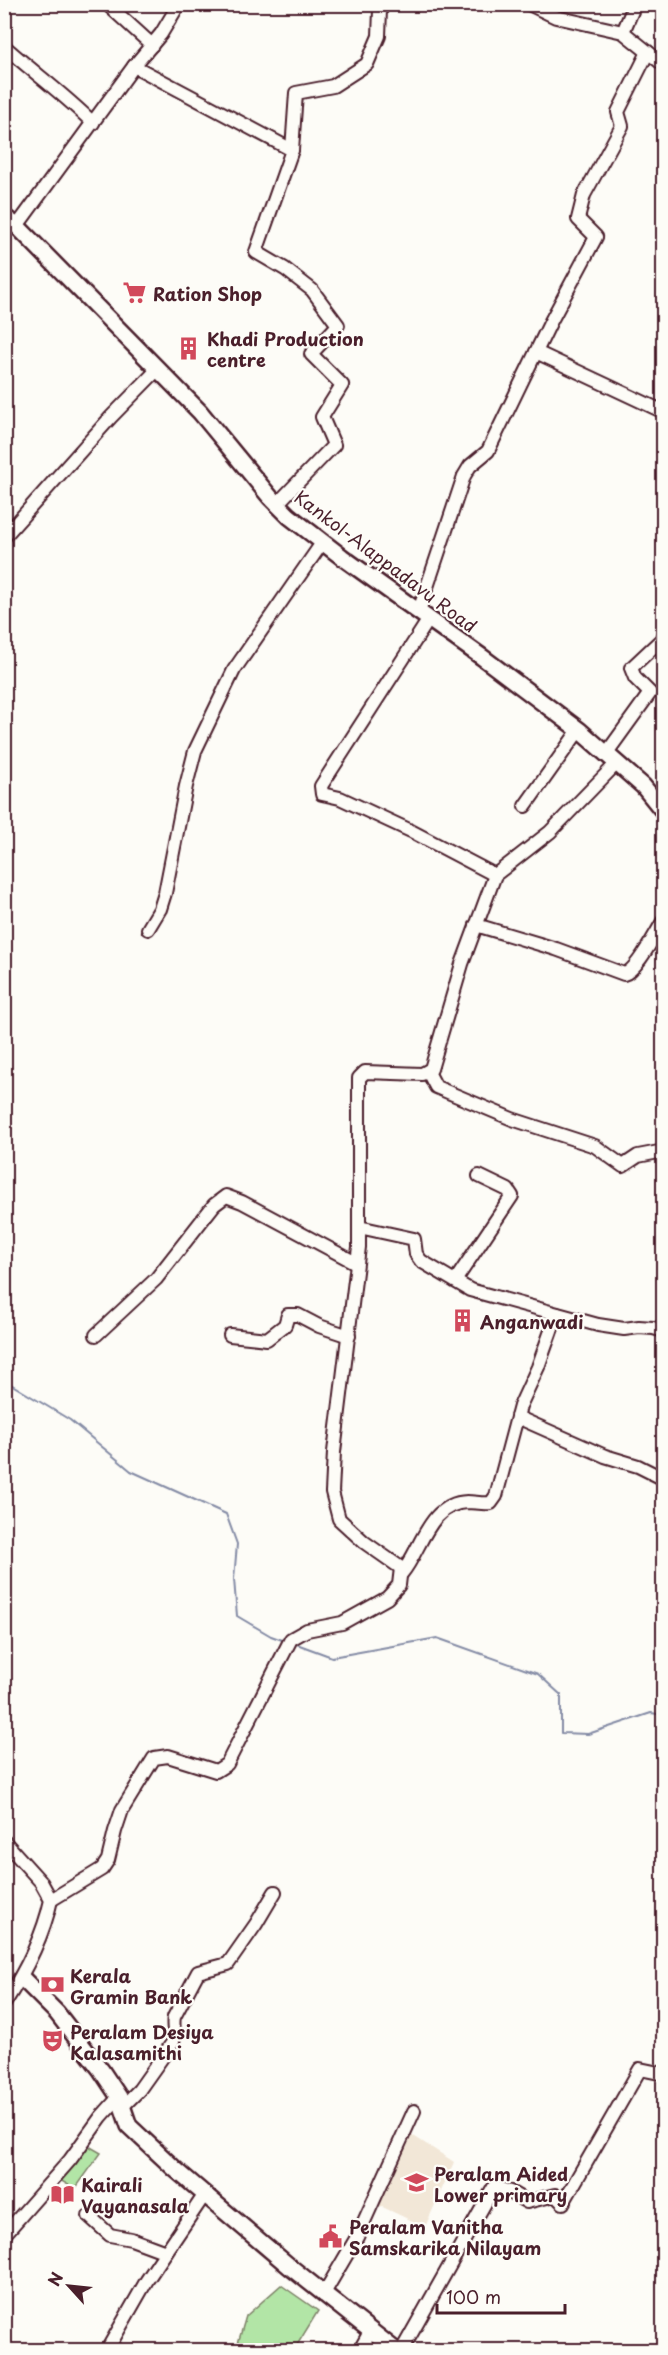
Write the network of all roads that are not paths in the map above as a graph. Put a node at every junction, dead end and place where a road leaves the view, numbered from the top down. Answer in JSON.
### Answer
{"nodes":[{"id":1,"x":107,"y":4,"type":"edge"},
{"id":2,"x":179,"y":4,"type":"edge"},
{"id":3,"x":385,"y":4,"type":"edge"},
{"id":4,"x":529,"y":4,"type":"edge"},
{"id":5,"x":635,"y":4,"type":"edge"},
{"id":6,"x":623,"y":33,"type":"junction"},
{"id":7,"x":152,"y":45,"type":"junction"},
{"id":8,"x":4,"y":46,"type":"edge"},
{"id":9,"x":648,"y":52,"type":"junction"},
{"id":10,"x":663,"y":65,"type":"edge"},
{"id":11,"x":134,"y":66,"type":"junction"},
{"id":12,"x":93,"y":123,"type":"junction"},
{"id":13,"x":292,"y":150,"type":"junction"},
{"id":14,"x":4,"y":217,"type":"edge"},
{"id":15,"x":17,"y":226,"type":"junction"},
{"id":16,"x":536,"y":352,"type":"junction"},
{"id":17,"x":158,"y":369,"type":"junction"},
{"id":18,"x":663,"y":412,"type":"edge"},
{"id":19,"x":277,"y":504,"type":"junction"},
{"id":20,"x":4,"y":537,"type":"edge"},
{"id":21,"x":322,"y":543,"type":"junction"},
{"id":22,"x":424,"y":615,"type":"junction"},
{"id":23,"x":663,"y":636,"type":"edge"},
{"id":24,"x":579,"y":730,"type":"junction"},
{"id":25,"x":612,"y":759,"type":"junction"},
{"id":26,"x":525,"y":806,"type":"dead end"},
{"id":27,"x":663,"y":812,"type":"edge"},
{"id":28,"x":495,"y":875,"type":"junction"},
{"id":29,"x":663,"y":920,"type":"edge"},
{"id":30,"x":476,"y":925,"type":"junction"},
{"id":31,"x":148,"y":929,"type":"dead end"},
{"id":32,"x":428,"y":1072,"type":"junction"},
{"id":33,"x":663,"y":1151,"type":"edge"},
{"id":34,"x":479,"y":1176,"type":"dead end"},
{"id":35,"x":359,"y":1227,"type":"junction"},
{"id":36,"x":356,"y":1263,"type":"junction"},
{"id":37,"x":455,"y":1281,"type":"junction"},
{"id":38,"x":557,"y":1314,"type":"junction"},
{"id":39,"x":663,"y":1331,"type":"edge"},
{"id":40,"x":96,"y":1335,"type":"dead end"},
{"id":41,"x":230,"y":1335,"type":"dead end"},
{"id":42,"x":349,"y":1336,"type":"junction"},
{"id":43,"x":517,"y":1417,"type":"junction"},
{"id":44,"x":660,"y":1477,"type":"dead end"},
{"id":45,"x":402,"y":1573,"type":"junction"},
{"id":46,"x":4,"y":1841,"type":"edge"},
{"id":47,"x":275,"y":1892,"type":"dead end"},
{"id":48,"x":51,"y":1900,"type":"junction"},
{"id":49,"x":21,"y":1978,"type":"junction"},
{"id":50,"x":4,"y":2004,"type":"edge"},
{"id":51,"x":663,"y":2074,"type":"edge"},
{"id":52,"x":121,"y":2102,"type":"junction"},
{"id":53,"x":414,"y":2111,"type":"dead end"},
{"id":54,"x":205,"y":2194,"type":"junction"},
{"id":55,"x":89,"y":2216,"type":"dead end"},
{"id":56,"x":4,"y":2235,"type":"edge"},
{"id":57,"x":166,"y":2252,"type":"junction"},
{"id":58,"x":323,"y":2295,"type":"junction"},
{"id":59,"x":370,"y":2332,"type":"junction"},
{"id":60,"x":107,"y":2350,"type":"edge"},
{"id":61,"x":360,"y":2350,"type":"edge"},
{"id":62,"x":394,"y":2350,"type":"edge"},
{"id":63,"x":402,"y":2350,"type":"edge"}],
"edges":[{"from":1,"to":7,"type":"street"},
{"from":2,"to":7,"type":"street"},
{"from":3,"to":13,"type":"street"},
{"from":4,"to":6,"type":"street"},
{"from":5,"to":6,"type":"street"},
{"from":6,"to":9,"type":"street"},
{"from":7,"to":11,"type":"street"},
{"from":8,"to":12,"type":"street"},
{"from":9,"to":10,"type":"street"},
{"from":9,"to":16,"type":"street"},
{"from":11,"to":12,"type":"street"},
{"from":11,"to":13,"type":"street"},
{"from":12,"to":15,"type":"street"},
{"from":13,"to":19,"type":"street"},
{"from":14,"to":15,"type":"main road","name":"Kankol-Alappadavu Road"},
{"from":15,"to":17,"type":"main road","name":"Kankol-Alappadavu Road"},
{"from":16,"to":18,"type":"street"},
{"from":16,"to":22,"type":"street"},
{"from":17,"to":19,"type":"main road","name":"Kankol-Alappadavu Road"},
{"from":17,"to":20,"type":"street"},
{"from":19,"to":21,"type":"main road","name":"Kankol-Alappadavu Road"},
{"from":21,"to":22,"type":"main road","name":"Kankol-Alappadavu Road"},
{"from":21,"to":31,"type":"street"},
{"from":22,"to":24,"type":"main road","name":"Kankol-Alappadavu Road"},
{"from":22,"to":28,"type":"street"},
{"from":23,"to":25,"type":"street"},
{"from":24,"to":25,"type":"main road","name":"Kankol-Alappadavu Road"},
{"from":24,"to":26,"type":"street"},
{"from":25,"to":27,"type":"main road","name":"Kankol-Alappadavu Road"},
{"from":25,"to":28,"type":"street"},
{"from":28,"to":30,"type":"street"},
{"from":29,"to":30,"type":"street"},
{"from":30,"to":32,"type":"street"},
{"from":32,"to":33,"type":"street"},
{"from":32,"to":35,"type":"street"},
{"from":34,"to":37,"type":"street"},
{"from":35,"to":36,"type":"street"},
{"from":35,"to":37,"type":"street"},
{"from":36,"to":40,"type":"street"},
{"from":36,"to":42,"type":"street"},
{"from":37,"to":38,"type":"street"},
{"from":38,"to":39,"type":"street"},
{"from":38,"to":43,"type":"street"},
{"from":41,"to":42,"type":"street"},
{"from":42,"to":45,"type":"street"},
{"from":43,"to":44,"type":"street"},
{"from":43,"to":45,"type":"street"},
{"from":45,"to":48,"type":"street"},
{"from":46,"to":48,"type":"street"},
{"from":47,"to":52,"type":"street"},
{"from":48,"to":49,"type":"street"},
{"from":49,"to":50,"type":"street"},
{"from":49,"to":52,"type":"main road"},
{"from":51,"to":63,"type":"street"},
{"from":52,"to":54,"type":"main road"},
{"from":52,"to":56,"type":"street"},
{"from":53,"to":58,"type":"street"},
{"from":54,"to":57,"type":"street"},
{"from":54,"to":58,"type":"main road"},
{"from":55,"to":57,"type":"street"},
{"from":57,"to":60,"type":"street"},
{"from":58,"to":59,"type":"main road"},
{"from":59,"to":61,"type":"street"},
{"from":59,"to":62,"type":"main road"}]}
